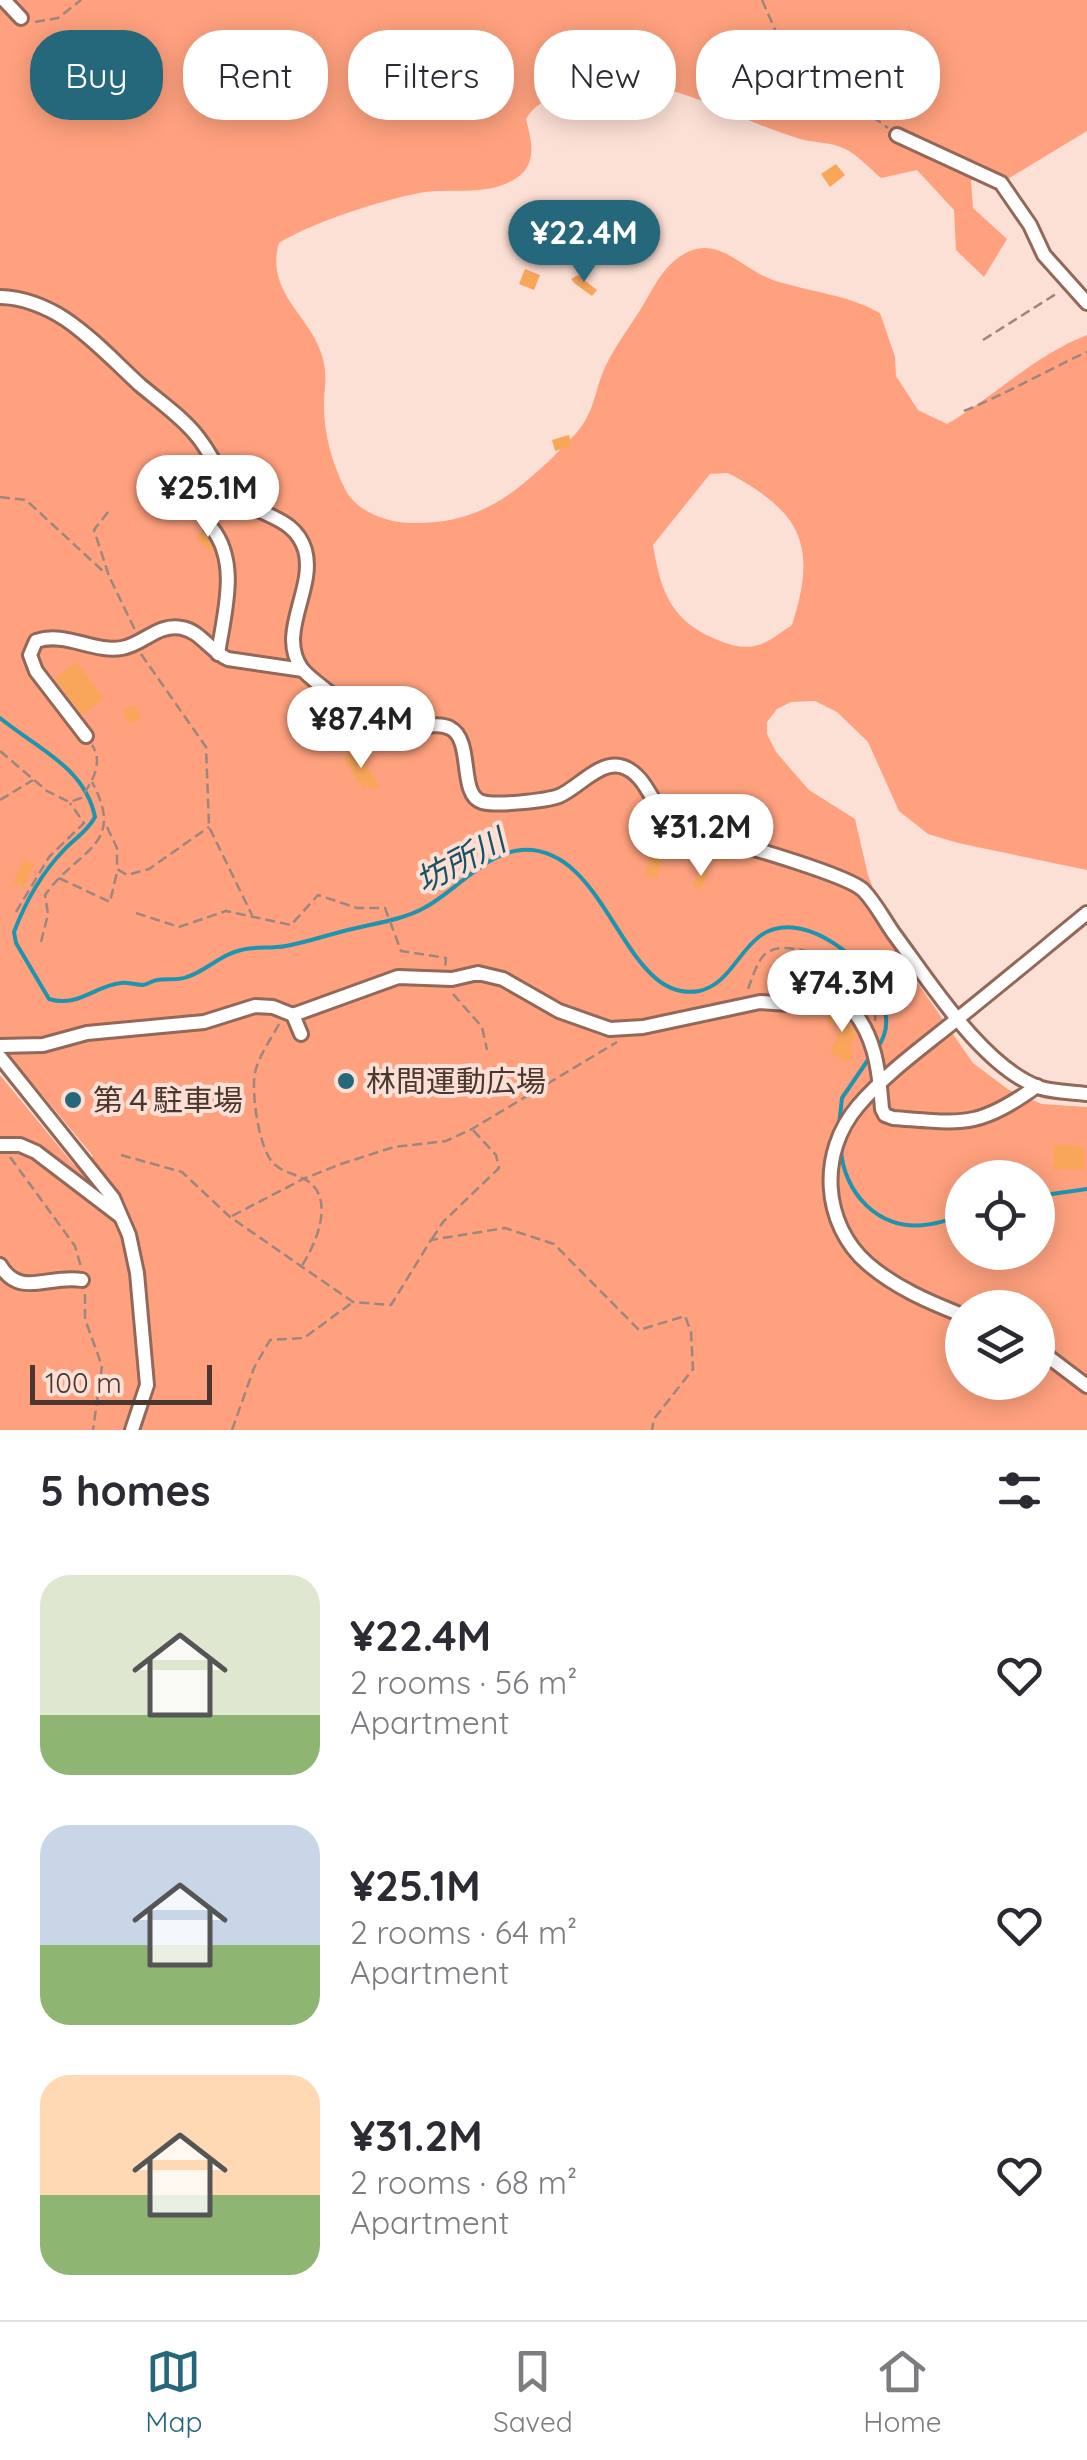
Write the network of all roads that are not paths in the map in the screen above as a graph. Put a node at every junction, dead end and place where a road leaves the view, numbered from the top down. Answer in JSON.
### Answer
{"nodes":[{"id":1,"x":4,"y":0,"type":"edge"},
{"id":2,"x":21,"y":18,"type":"road end"},
{"id":3,"x":897,"y":135,"type":"road end"},
{"id":4,"x":0,"y":297,"type":"edge"},
{"id":5,"x":1087,"y":303,"type":"edge"},
{"id":6,"x":211,"y":526,"type":"dead end"},
{"id":7,"x":218,"y":654,"type":"junction"},
{"id":8,"x":303,"y":670,"type":"junction"},
{"id":9,"x":86,"y":736,"type":"road end"},
{"id":10,"x":1087,"y":913,"type":"edge"},
{"id":11,"x":289,"y":1013,"type":"junction"},
{"id":12,"x":959,"y":1018,"type":"junction"},
{"id":13,"x":302,"y":1034,"type":"dead end"},
{"id":14,"x":0,"y":1046,"type":"edge"},
{"id":15,"x":0,"y":1056,"type":"edge"},
{"id":16,"x":880,"y":1084,"type":"junction"},
{"id":17,"x":1037,"y":1086,"type":"junction"},
{"id":18,"x":1087,"y":1094,"type":"edge"},
{"id":19,"x":0,"y":1145,"type":"edge"},
{"id":20,"x":122,"y":1218,"type":"junction"},
{"id":21,"x":0,"y":1265,"type":"edge"},
{"id":22,"x":82,"y":1280,"type":"dead end"},
{"id":23,"x":945,"y":1307,"type":"edge"},
{"id":24,"x":1055,"y":1362,"type":"edge"},
{"id":25,"x":1087,"y":1386,"type":"edge"},
{"id":26,"x":132,"y":1430,"type":"edge"}],
"edges":[{"from":1,"to":2,"type":"street"},
{"from":3,"to":5,"type":"street"},
{"from":4,"to":8,"type":"street"},
{"from":6,"to":7,"type":"street"},
{"from":7,"to":8,"type":"street"},
{"from":7,"to":9,"type":"street"},
{"from":8,"to":12,"type":"street"},
{"from":10,"to":12,"type":"street"},
{"from":11,"to":13,"type":"street"},
{"from":11,"to":14,"type":"street"},
{"from":11,"to":16,"type":"street"},
{"from":12,"to":16,"type":"street"},
{"from":12,"to":17,"type":"street"},
{"from":15,"to":20,"type":"street"},
{"from":16,"to":17,"type":"street"},
{"from":16,"to":23,"type":"street"},
{"from":17,"to":18,"type":"street"},
{"from":19,"to":20,"type":"street"},
{"from":20,"to":26,"type":"street"},
{"from":21,"to":22,"type":"street"},
{"from":24,"to":25,"type":"street"}]}
